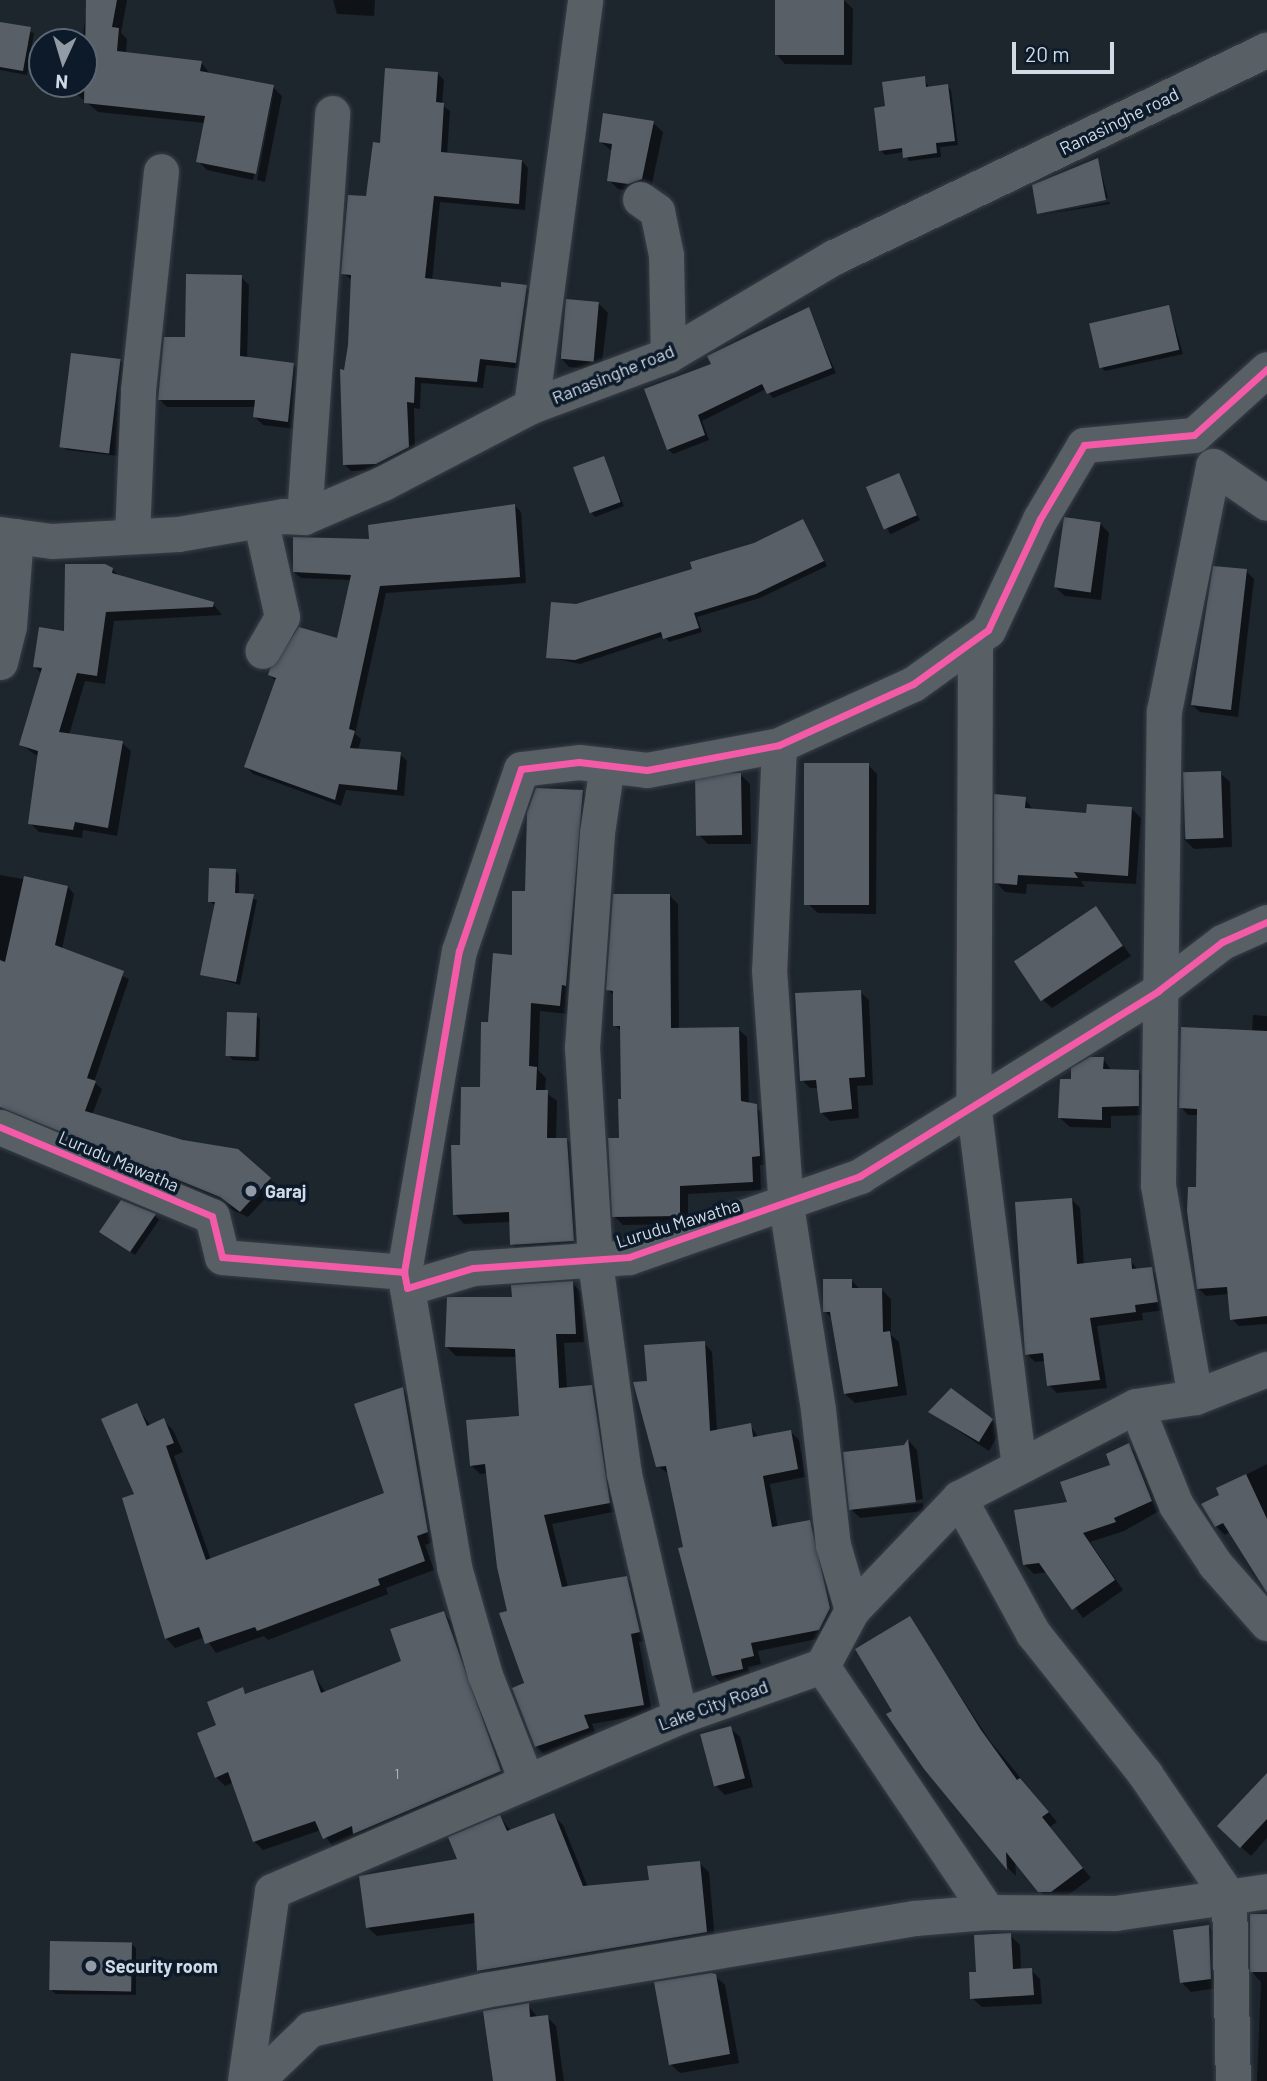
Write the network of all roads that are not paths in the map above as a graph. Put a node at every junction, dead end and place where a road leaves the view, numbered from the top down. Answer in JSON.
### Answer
{"nodes":[{"id":1,"x":585,"y":0,"type":"edge"},
{"id":2,"x":1267,"y":50,"type":"edge"},
{"id":3,"x":332,"y":113,"type":"dead end"},
{"id":4,"x":161,"y":171,"type":"dead end"},
{"id":5,"x":640,"y":199,"type":"dead end"},
{"id":6,"x":668,"y":355,"type":"junction"},
{"id":7,"x":1267,"y":369,"type":"edge"},
{"id":8,"x":531,"y":406,"type":"junction"},
{"id":9,"x":1267,"y":503,"type":"edge"},
{"id":10,"x":304,"y":517,"type":"junction"},
{"id":11,"x":261,"y":523,"type":"junction"},
{"id":12,"x":8,"y":535,"type":"edge"},
{"id":13,"x":132,"y":536,"type":"junction"},
{"id":14,"x":975,"y":643,"type":"junction"},
{"id":15,"x":262,"y":651,"type":"dead end"},
{"id":16,"x":0,"y":662,"type":"edge"},
{"id":17,"x":779,"y":745,"type":"junction"},
{"id":18,"x":607,"y":765,"type":"junction"},
{"id":19,"x":1267,"y":922,"type":"edge"},
{"id":20,"x":1158,"y":991,"type":"junction"},
{"id":21,"x":973,"y":1103,"type":"junction"},
{"id":22,"x":0,"y":1128,"type":"edge"},
{"id":23,"x":786,"y":1205,"type":"junction"},
{"id":24,"x":595,"y":1262,"type":"junction"},
{"id":25,"x":405,"y":1280,"type":"junction"},
{"id":26,"x":1267,"y":1369,"type":"edge"},
{"id":27,"x":1195,"y":1397,"type":"junction"},
{"id":28,"x":1136,"y":1406,"type":"junction"},
{"id":29,"x":1019,"y":1465,"type":"junction"},
{"id":30,"x":959,"y":1498,"type":"junction"},
{"id":31,"x":852,"y":1610,"type":"junction"},
{"id":32,"x":1267,"y":1623,"type":"edge"},
{"id":33,"x":822,"y":1666,"type":"junction"},
{"id":34,"x":680,"y":1716,"type":"junction"},
{"id":35,"x":526,"y":1780,"type":"junction"},
{"id":36,"x":1267,"y":1891,"type":"edge"},
{"id":37,"x":1229,"y":1897,"type":"junction"},
{"id":38,"x":988,"y":1912,"type":"junction"},
{"id":39,"x":245,"y":2081,"type":"edge"},
{"id":40,"x":256,"y":2081,"type":"edge"},
{"id":41,"x":1233,"y":2081,"type":"edge"}],
"edges":[{"from":1,"to":8,"type":"street"},
{"from":2,"to":6,"type":"street","name":"Ranasinghe road"},
{"from":3,"to":10,"type":"street"},
{"from":4,"to":13,"type":"street"},
{"from":5,"to":6,"type":"street"},
{"from":6,"to":8,"type":"street","name":"Ranasinghe road"},
{"from":7,"to":14,"type":"street"},
{"from":8,"to":10,"type":"street","name":"Ranasinghe road"},
{"from":9,"to":20,"type":"street"},
{"from":10,"to":11,"type":"street","name":"Ranasinghe road"},
{"from":11,"to":13,"type":"street","name":"Ranasinghe road"},
{"from":11,"to":15,"type":"street"},
{"from":12,"to":13,"type":"street","name":"Ranasinghe road"},
{"from":12,"to":16,"type":"street"},
{"from":14,"to":17,"type":"street"},
{"from":14,"to":21,"type":"street"},
{"from":17,"to":18,"type":"street"},
{"from":17,"to":23,"type":"street"},
{"from":18,"to":24,"type":"street"},
{"from":18,"to":25,"type":"street"},
{"from":19,"to":20,"type":"street","name":"Lurudu Mawatha"},
{"from":20,"to":21,"type":"street","name":"Lurudu Mawatha"},
{"from":20,"to":27,"type":"street"},
{"from":21,"to":23,"type":"street","name":"Lurudu Mawatha"},
{"from":21,"to":29,"type":"street"},
{"from":22,"to":25,"type":"street","name":"Lurudu Mawatha"},
{"from":23,"to":24,"type":"street","name":"Lurudu Mawatha"},
{"from":23,"to":31,"type":"street"},
{"from":24,"to":25,"type":"street","name":"Lurudu Mawatha"},
{"from":24,"to":34,"type":"street"},
{"from":25,"to":35,"type":"street"},
{"from":26,"to":27,"type":"street"},
{"from":27,"to":28,"type":"street"},
{"from":28,"to":29,"type":"street"},
{"from":28,"to":32,"type":"street"},
{"from":29,"to":30,"type":"street"},
{"from":30,"to":31,"type":"street"},
{"from":30,"to":37,"type":"street"},
{"from":31,"to":33,"type":"street"},
{"from":33,"to":34,"type":"street","name":"Lake City Road"},
{"from":33,"to":38,"type":"street"},
{"from":34,"to":35,"type":"street","name":"Lake City Road"},
{"from":35,"to":39,"type":"street","name":"Lake City Road"},
{"from":36,"to":37,"type":"street"},
{"from":37,"to":38,"type":"street"},
{"from":37,"to":41,"type":"street"},
{"from":38,"to":40,"type":"street"}]}
